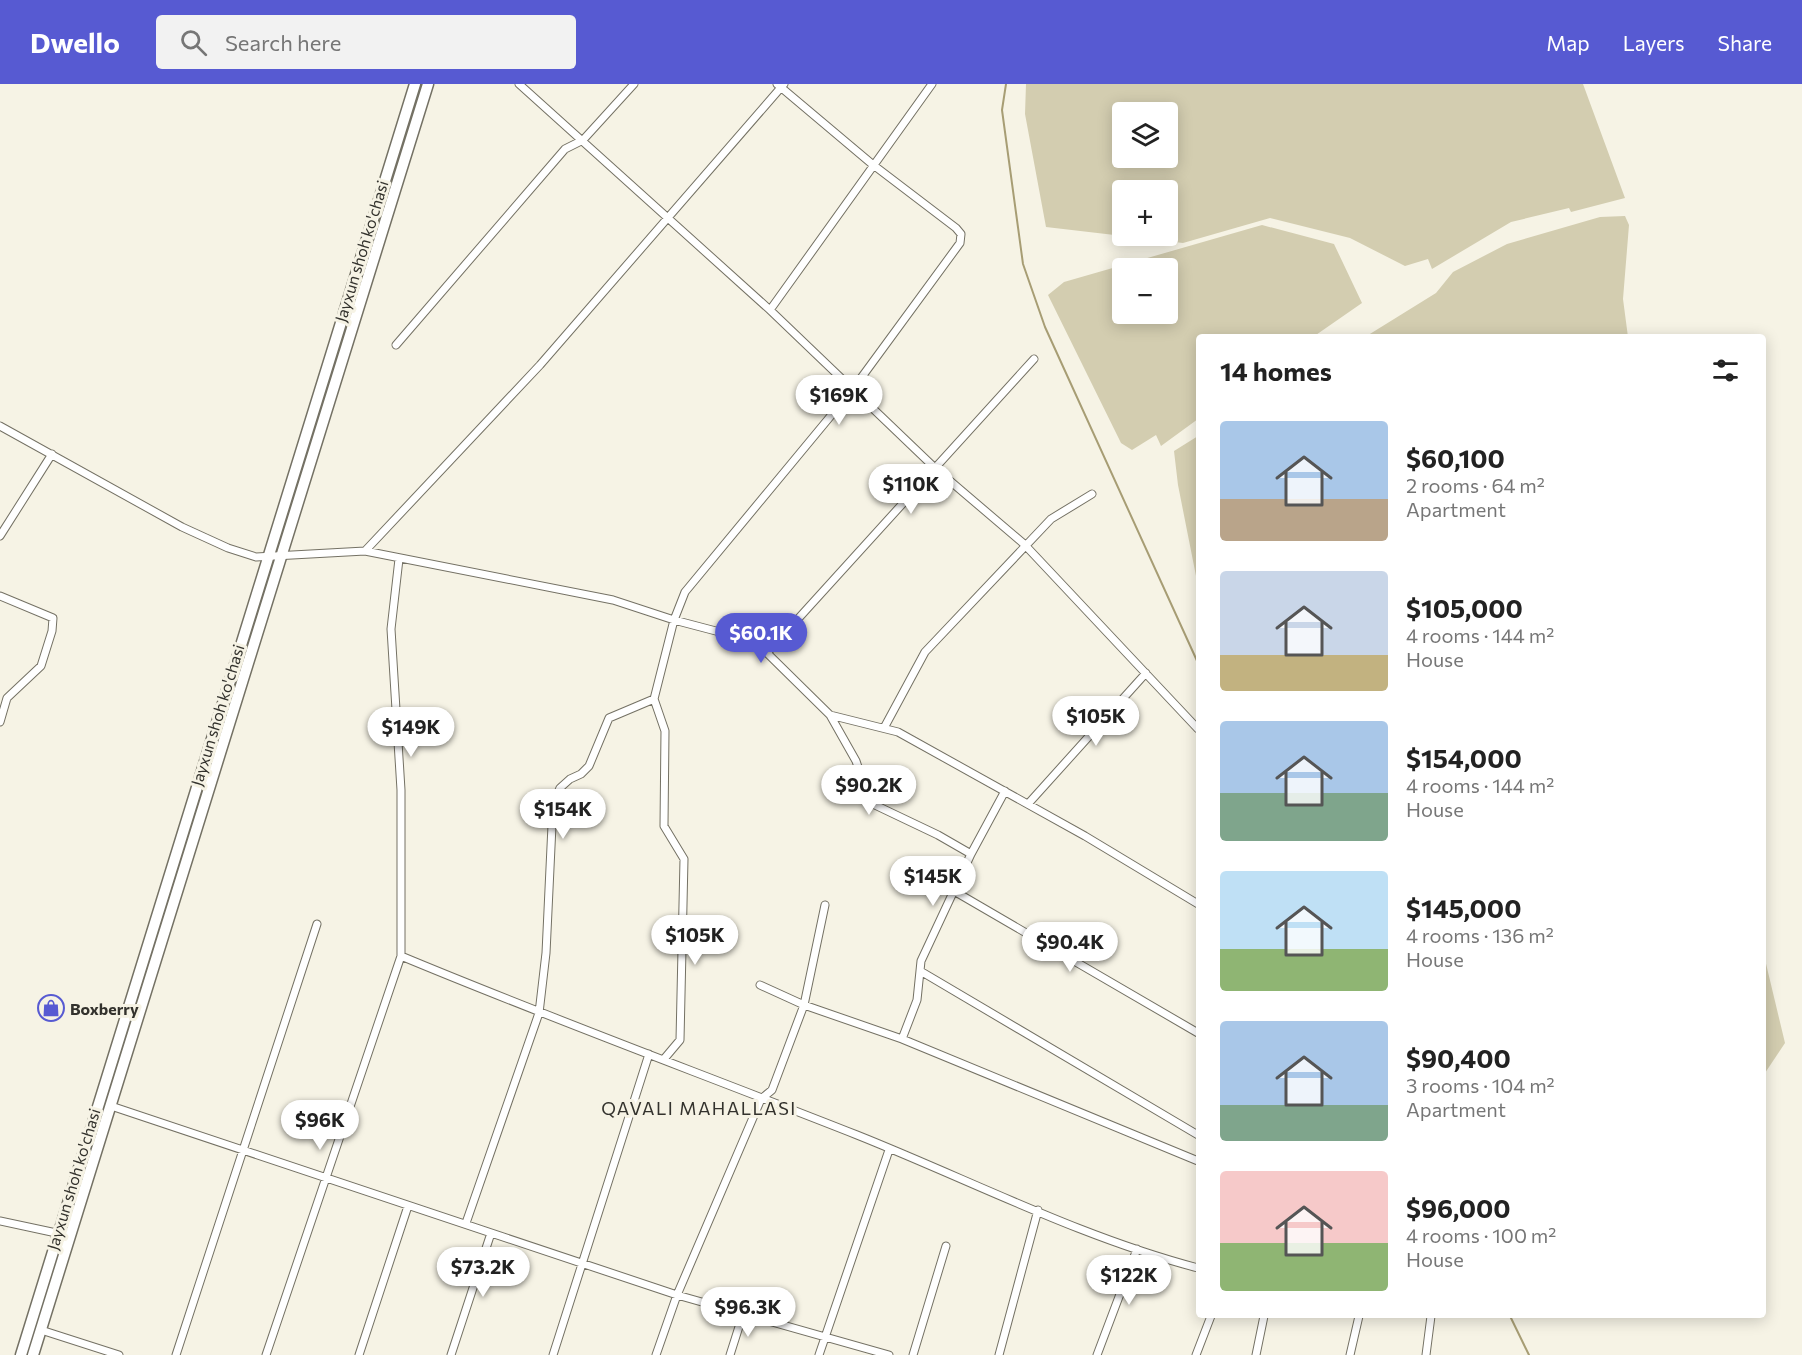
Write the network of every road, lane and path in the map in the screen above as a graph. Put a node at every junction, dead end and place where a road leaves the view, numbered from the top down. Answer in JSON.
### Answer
{"nodes":[{"id":1,"x":415,"y":84,"type":"edge"},
{"id":2,"x":428,"y":84,"type":"edge"},
{"id":3,"x":519,"y":84,"type":"edge"},
{"id":4,"x":634,"y":84,"type":"edge"},
{"id":5,"x":932,"y":84,"type":"edge"},
{"id":6,"x":780,"y":85,"type":"edge"},
{"id":7,"x":583,"y":140,"type":"junction"},
{"id":8,"x":872,"y":164,"type":"junction"},
{"id":9,"x":668,"y":220,"type":"junction"},
{"id":10,"x":770,"y":310,"type":"junction"},
{"id":11,"x":396,"y":345,"type":"dead end"},
{"id":12,"x":1034,"y":359,"type":"dead end"},
{"id":13,"x":853,"y":389,"type":"junction"},
{"id":14,"x":0,"y":426,"type":"edge"},
{"id":15,"x":52,"y":454,"type":"junction"},
{"id":16,"x":936,"y":469,"type":"junction"},
{"id":17,"x":1092,"y":494,"type":"dead end"},
{"id":18,"x":0,"y":536,"type":"edge"},
{"id":19,"x":1024,"y":544,"type":"junction"},
{"id":20,"x":365,"y":551,"type":"junction"},
{"id":21,"x":281,"y":555,"type":"junction"},
{"id":22,"x":268,"y":558,"type":"junction"},
{"id":23,"x":399,"y":559,"type":"junction"},
{"id":24,"x":0,"y":596,"type":"edge"},
{"id":25,"x":674,"y":620,"type":"junction"},
{"id":26,"x":767,"y":653,"type":"junction"},
{"id":27,"x":1146,"y":674,"type":"junction"},
{"id":28,"x":4,"y":697,"type":"edge"},
{"id":29,"x":654,"y":699,"type":"junction"},
{"id":30,"x":830,"y":715,"type":"junction"},
{"id":31,"x":0,"y":722,"type":"edge"},
{"id":32,"x":1196,"y":727,"type":"edge"},
{"id":33,"x":884,"y":729,"type":"junction"},
{"id":34,"x":1005,"y":791,"type":"junction"},
{"id":35,"x":1028,"y":804,"type":"junction"},
{"id":36,"x":970,"y":854,"type":"junction"},
{"id":37,"x":954,"y":891,"type":"junction"},
{"id":38,"x":1196,"y":903,"type":"edge"},
{"id":39,"x":825,"y":905,"type":"dead end"},
{"id":40,"x":317,"y":924,"type":"dead end"},
{"id":41,"x":401,"y":956,"type":"junction"},
{"id":42,"x":922,"y":972,"type":"junction"},
{"id":43,"x":760,"y":986,"type":"dead end"},
{"id":44,"x":804,"y":1005,"type":"junction"},
{"id":45,"x":538,"y":1013,"type":"junction"},
{"id":46,"x":1196,"y":1032,"type":"edge"},
{"id":47,"x":902,"y":1039,"type":"junction"},
{"id":48,"x":649,"y":1054,"type":"junction"},
{"id":49,"x":664,"y":1059,"type":"junction"},
{"id":50,"x":761,"y":1099,"type":"junction"},
{"id":51,"x":111,"y":1106,"type":"junction"},
{"id":52,"x":1196,"y":1134,"type":"edge"},
{"id":53,"x":243,"y":1150,"type":"junction"},
{"id":54,"x":889,"y":1150,"type":"junction"},
{"id":55,"x":1196,"y":1160,"type":"edge"},
{"id":56,"x":324,"y":1177,"type":"junction"},
{"id":57,"x":408,"y":1206,"type":"junction"},
{"id":58,"x":1038,"y":1210,"type":"junction"},
{"id":59,"x":0,"y":1221,"type":"edge"},
{"id":60,"x":466,"y":1223,"type":"junction"},
{"id":61,"x":61,"y":1233,"type":"junction"},
{"id":62,"x":491,"y":1233,"type":"junction"},
{"id":63,"x":946,"y":1246,"type":"dead end"},
{"id":64,"x":1137,"y":1249,"type":"junction"},
{"id":65,"x":585,"y":1262,"type":"junction"},
{"id":66,"x":1196,"y":1267,"type":"edge"},
{"id":67,"x":677,"y":1295,"type":"junction"},
{"id":68,"x":743,"y":1314,"type":"junction"},
{"id":69,"x":1210,"y":1318,"type":"edge"},
{"id":70,"x":1264,"y":1318,"type":"edge"},
{"id":71,"x":1359,"y":1318,"type":"edge"},
{"id":72,"x":1431,"y":1318,"type":"edge"},
{"id":73,"x":41,"y":1330,"type":"junction"},
{"id":74,"x":825,"y":1337,"type":"junction"},
{"id":75,"x":21,"y":1355,"type":"edge"},
{"id":76,"x":33,"y":1355,"type":"edge"},
{"id":77,"x":119,"y":1355,"type":"edge"},
{"id":78,"x":176,"y":1355,"type":"edge"},
{"id":79,"x":266,"y":1355,"type":"edge"},
{"id":80,"x":359,"y":1355,"type":"edge"},
{"id":81,"x":451,"y":1355,"type":"edge"},
{"id":82,"x":553,"y":1355,"type":"edge"},
{"id":83,"x":656,"y":1355,"type":"edge"},
{"id":84,"x":730,"y":1355,"type":"edge"},
{"id":85,"x":819,"y":1355,"type":"edge"},
{"id":86,"x":889,"y":1355,"type":"edge"},
{"id":87,"x":913,"y":1355,"type":"edge"},
{"id":88,"x":999,"y":1355,"type":"edge"},
{"id":89,"x":1097,"y":1355,"type":"edge"},
{"id":90,"x":1196,"y":1355,"type":"edge"},
{"id":91,"x":1256,"y":1355,"type":"edge"},
{"id":92,"x":1350,"y":1355,"type":"edge"},
{"id":93,"x":1426,"y":1355,"type":"edge"}],
"edges":[{"from":1,"to":22,"type":"highway","name":"Jayxun shoh ko'chasi"},
{"from":2,"to":21,"type":"highway","name":"Jayxun shoh ko'chasi"},
{"from":3,"to":7,"type":"street"},
{"from":4,"to":7,"type":"street"},
{"from":5,"to":8,"type":"street"},
{"from":6,"to":8,"type":"street"},
{"from":6,"to":9,"type":"street"},
{"from":7,"to":9,"type":"street"},
{"from":7,"to":11,"type":"street"},
{"from":8,"to":10,"type":"street"},
{"from":8,"to":13,"type":"street"},
{"from":9,"to":10,"type":"street"},
{"from":9,"to":20,"type":"street"},
{"from":10,"to":13,"type":"street"},
{"from":12,"to":16,"type":"street"},
{"from":13,"to":16,"type":"street"},
{"from":13,"to":25,"type":"street"},
{"from":14,"to":15,"type":"street"},
{"from":15,"to":18,"type":"street"},
{"from":15,"to":22,"type":"street"},
{"from":16,"to":19,"type":"street"},
{"from":16,"to":26,"type":"street"},
{"from":17,"to":19,"type":"street"},
{"from":19,"to":27,"type":"street"},
{"from":19,"to":33,"type":"street"},
{"from":20,"to":21,"type":"street"},
{"from":20,"to":23,"type":"street"},
{"from":21,"to":22,"type":"street"},
{"from":21,"to":51,"type":"highway","name":"Jayxun shoh ko'chasi"},
{"from":22,"to":61,"type":"highway","name":"Jayxun shoh ko'chasi"},
{"from":23,"to":25,"type":"street"},
{"from":23,"to":41,"type":"street"},
{"from":24,"to":28,"type":"street"},
{"from":25,"to":26,"type":"street"},
{"from":25,"to":29,"type":"street"},
{"from":26,"to":30,"type":"street"},
{"from":27,"to":32,"type":"street"},
{"from":27,"to":35,"type":"street"},
{"from":28,"to":31,"type":"street"},
{"from":29,"to":45,"type":"street"},
{"from":29,"to":49,"type":"street"},
{"from":30,"to":33,"type":"street"},
{"from":30,"to":36,"type":"street"},
{"from":33,"to":34,"type":"street"},
{"from":34,"to":35,"type":"street"},
{"from":34,"to":36,"type":"street"},
{"from":35,"to":38,"type":"street"},
{"from":36,"to":37,"type":"street"},
{"from":37,"to":42,"type":"street"},
{"from":37,"to":46,"type":"street"},
{"from":39,"to":44,"type":"street"},
{"from":40,"to":53,"type":"street"},
{"from":41,"to":45,"type":"street"},
{"from":41,"to":56,"type":"street"},
{"from":42,"to":47,"type":"street"},
{"from":42,"to":52,"type":"street"},
{"from":43,"to":44,"type":"street"},
{"from":44,"to":47,"type":"street"},
{"from":44,"to":50,"type":"street"},
{"from":45,"to":48,"type":"street"},
{"from":45,"to":60,"type":"street"},
{"from":47,"to":55,"type":"street"},
{"from":48,"to":49,"type":"street"},
{"from":48,"to":65,"type":"street"},
{"from":49,"to":50,"type":"street"},
{"from":50,"to":54,"type":"street"},
{"from":50,"to":67,"type":"street"},
{"from":51,"to":53,"type":"street"},
{"from":51,"to":73,"type":"highway","name":"Jayxun shoh ko'chasi"},
{"from":53,"to":56,"type":"street"},
{"from":53,"to":78,"type":"street"},
{"from":54,"to":58,"type":"street"},
{"from":54,"to":74,"type":"street"},
{"from":56,"to":57,"type":"street"},
{"from":56,"to":79,"type":"street"},
{"from":57,"to":60,"type":"street"},
{"from":57,"to":80,"type":"street"},
{"from":58,"to":64,"type":"street"},
{"from":58,"to":88,"type":"street"},
{"from":59,"to":61,"type":"street"},
{"from":60,"to":62,"type":"street"},
{"from":61,"to":75,"type":"highway","name":"Jayxun shoh ko'chasi"},
{"from":62,"to":65,"type":"street"},
{"from":62,"to":81,"type":"street"},
{"from":63,"to":87,"type":"street"},
{"from":64,"to":66,"type":"street"},
{"from":64,"to":89,"type":"street"},
{"from":65,"to":67,"type":"street"},
{"from":65,"to":82,"type":"street"},
{"from":67,"to":68,"type":"street"},
{"from":67,"to":83,"type":"street"},
{"from":68,"to":74,"type":"street"},
{"from":68,"to":84,"type":"street"},
{"from":69,"to":90,"type":"street"},
{"from":70,"to":91,"type":"street"},
{"from":71,"to":92,"type":"street"},
{"from":72,"to":93,"type":"street"},
{"from":73,"to":76,"type":"highway","name":"Jayxun shoh ko'chasi"},
{"from":73,"to":77,"type":"street"},
{"from":74,"to":85,"type":"street"},
{"from":74,"to":86,"type":"street"}]}
